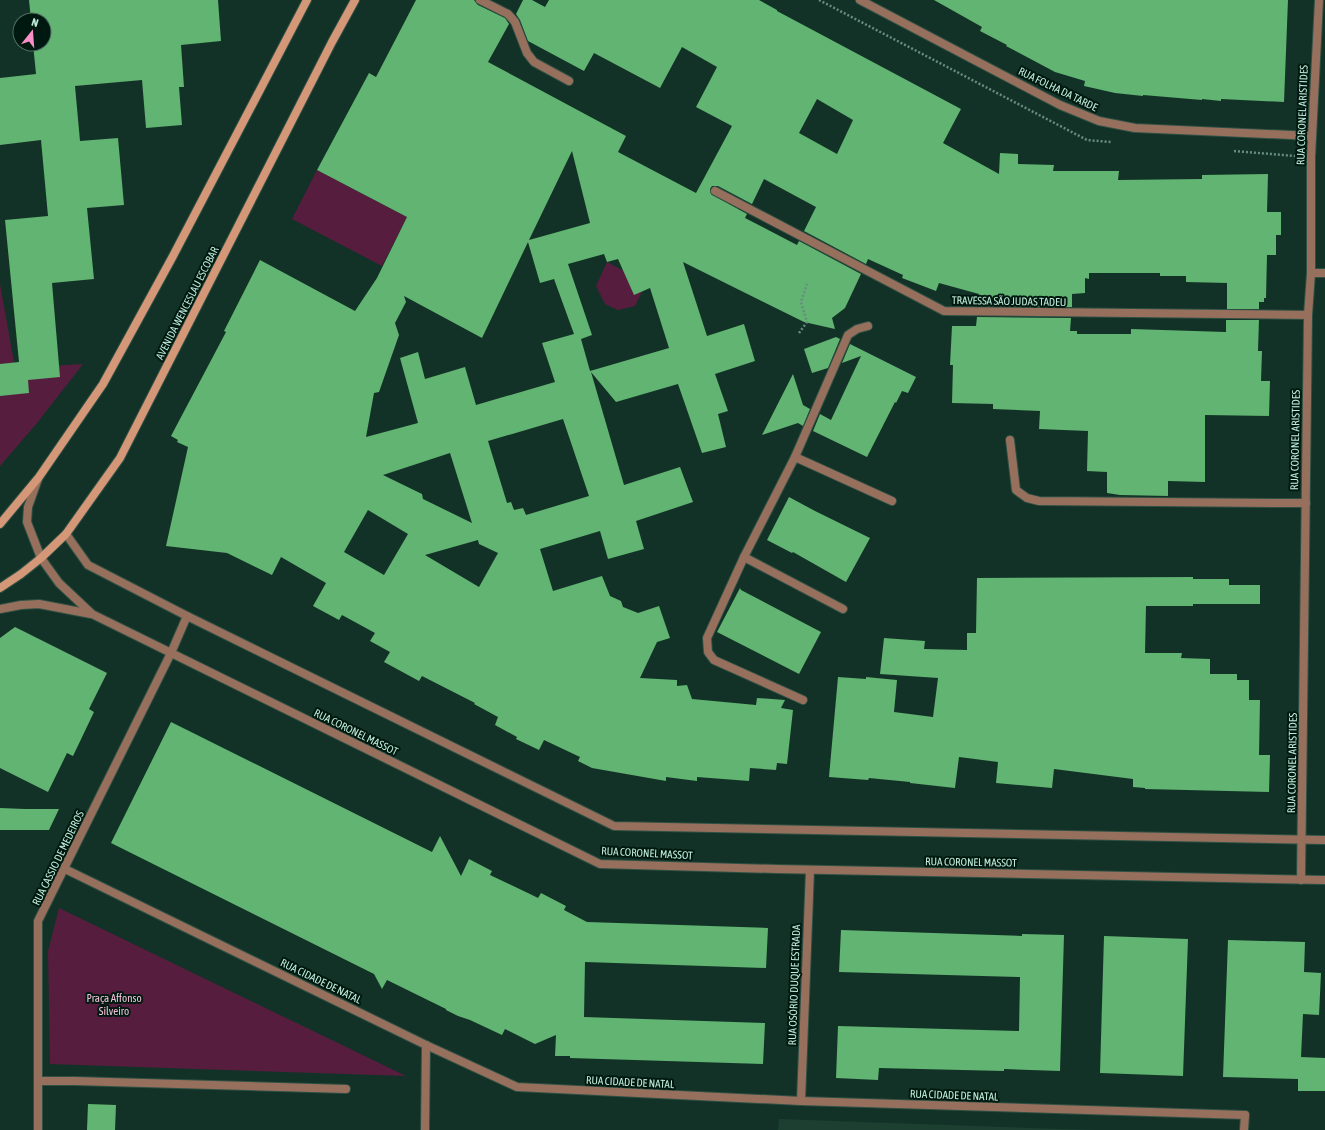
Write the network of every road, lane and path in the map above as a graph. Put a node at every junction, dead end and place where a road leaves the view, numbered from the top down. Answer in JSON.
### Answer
{"nodes":[{"id":1,"x":306,"y":0,"type":"edge"},
{"id":2,"x":355,"y":0,"type":"edge"},
{"id":3,"x":480,"y":0,"type":"edge"},
{"id":4,"x":860,"y":0,"type":"edge"},
{"id":5,"x":1319,"y":0,"type":"edge"},
{"id":6,"x":569,"y":81,"type":"dead end"},
{"id":7,"x":1312,"y":136,"type":"junction"},
{"id":8,"x":715,"y":191,"type":"dead end"},
{"id":9,"x":1311,"y":273,"type":"junction"},
{"id":10,"x":1325,"y":273,"type":"edge"},
{"id":11,"x":807,"y":284,"type":"dead end"},
{"id":12,"x":1308,"y":316,"type":"junction"},
{"id":13,"x":868,"y":326,"type":"dead end"},
{"id":14,"x":799,"y":333,"type":"dead end"},
{"id":15,"x":1010,"y":440,"type":"dead end"},
{"id":16,"x":795,"y":456,"type":"junction"},
{"id":17,"x":39,"y":477,"type":"junction"},
{"id":18,"x":892,"y":501,"type":"dead end"},
{"id":19,"x":1306,"y":503,"type":"junction"},
{"id":20,"x":0,"y":524,"type":"edge"},
{"id":21,"x":66,"y":534,"type":"junction"},
{"id":22,"x":744,"y":557,"type":"junction"},
{"id":23,"x":41,"y":558,"type":"junction"},
{"id":24,"x":0,"y":588,"type":"edge"},
{"id":25,"x":0,"y":609,"type":"edge"},
{"id":26,"x":843,"y":609,"type":"dead end"},
{"id":27,"x":92,"y":614,"type":"junction"},
{"id":28,"x":187,"y":616,"type":"junction"},
{"id":29,"x":171,"y":653,"type":"junction"},
{"id":30,"x":803,"y":700,"type":"dead end"},
{"id":31,"x":1302,"y":840,"type":"junction"},
{"id":32,"x":1325,"y":840,"type":"edge"},
{"id":33,"x":65,"y":869,"type":"junction"},
{"id":34,"x":810,"y":870,"type":"junction"},
{"id":35,"x":1301,"y":880,"type":"junction"},
{"id":36,"x":1325,"y":880,"type":"edge"},
{"id":37,"x":426,"y":1045,"type":"junction"},
{"id":38,"x":38,"y":1081,"type":"junction"},
{"id":39,"x":346,"y":1089,"type":"dead end"},
{"id":40,"x":801,"y":1101,"type":"junction"},
{"id":41,"x":38,"y":1130,"type":"edge"},
{"id":42,"x":425,"y":1130,"type":"edge"},
{"id":43,"x":1244,"y":1130,"type":"edge"}],
"edges":[{"from":1,"to":17,"type":"main road"},
{"from":2,"to":21,"type":"main road","name":"AVENIDA WENCESLAU ESCOBAR"},
{"from":3,"to":6,"type":"street"},
{"from":4,"to":7,"type":"street","name":"RUA FOLHA DA TARDE"},
{"from":5,"to":7,"type":"street","name":"RUA CORONEL ARISTIDES"},
{"from":7,"to":9,"type":"street","name":"RUA CORONEL ARISTIDES"},
{"from":8,"to":12,"type":"street","name":"TRAVESSA SÃO JUDAS TADEU"},
{"from":9,"to":10,"type":"street"},
{"from":9,"to":12,"type":"street","name":"RUA CORONEL ARISTIDES"},
{"from":11,"to":14,"type":"path"},
{"from":12,"to":19,"type":"street","name":"RUA CORONEL ARISTIDES"},
{"from":13,"to":16,"type":"street"},
{"from":15,"to":19,"type":"street"},
{"from":16,"to":18,"type":"street"},
{"from":16,"to":22,"type":"street"},
{"from":17,"to":20,"type":"main road"},
{"from":17,"to":23,"type":"street","name":"RUA CORONEL MASSOT"},
{"from":19,"to":31,"type":"street","name":"RUA CORONEL ARISTIDES"},
{"from":21,"to":23,"type":"main road","name":"AVENIDA WENCESLAU ESCOBAR"},
{"from":21,"to":28,"type":"street"},
{"from":22,"to":26,"type":"street"},
{"from":22,"to":30,"type":"street"},
{"from":23,"to":24,"type":"main road","name":"AVENIDA WENCESLAU ESCOBAR"},
{"from":23,"to":27,"type":"street","name":"RUA CORONEL MASSOT"},
{"from":25,"to":27,"type":"street"},
{"from":27,"to":29,"type":"street","name":"RUA CORONEL MASSOT"},
{"from":28,"to":29,"type":"street","name":"RUA CASSIO DE MEDEIROS"},
{"from":28,"to":31,"type":"street"},
{"from":29,"to":33,"type":"street","name":"RUA CASSIO DE MEDEIROS"},
{"from":29,"to":34,"type":"street","name":"RUA CORONEL MASSOT"},
{"from":31,"to":32,"type":"street"},
{"from":31,"to":35,"type":"street","name":"RUA CORONEL ARISTIDES"},
{"from":33,"to":37,"type":"street","name":"RUA CIDADE DE NATAL"},
{"from":33,"to":38,"type":"street","name":"RUA CASSIO DE MEDEIROS"},
{"from":34,"to":35,"type":"street","name":"RUA CORONEL MASSOT"},
{"from":34,"to":40,"type":"street","name":"RUA OSÓRIO DUQUE ESTRADA"},
{"from":35,"to":36,"type":"street","name":"RUA CORONEL MASSOT"},
{"from":37,"to":40,"type":"street","name":"RUA CIDADE DE NATAL"},
{"from":37,"to":42,"type":"street"},
{"from":38,"to":39,"type":"street"},
{"from":38,"to":41,"type":"street","name":"RUA CASSIO DE MEDEIROS"},
{"from":40,"to":43,"type":"street","name":"RUA CIDADE DE NATAL"}]}
